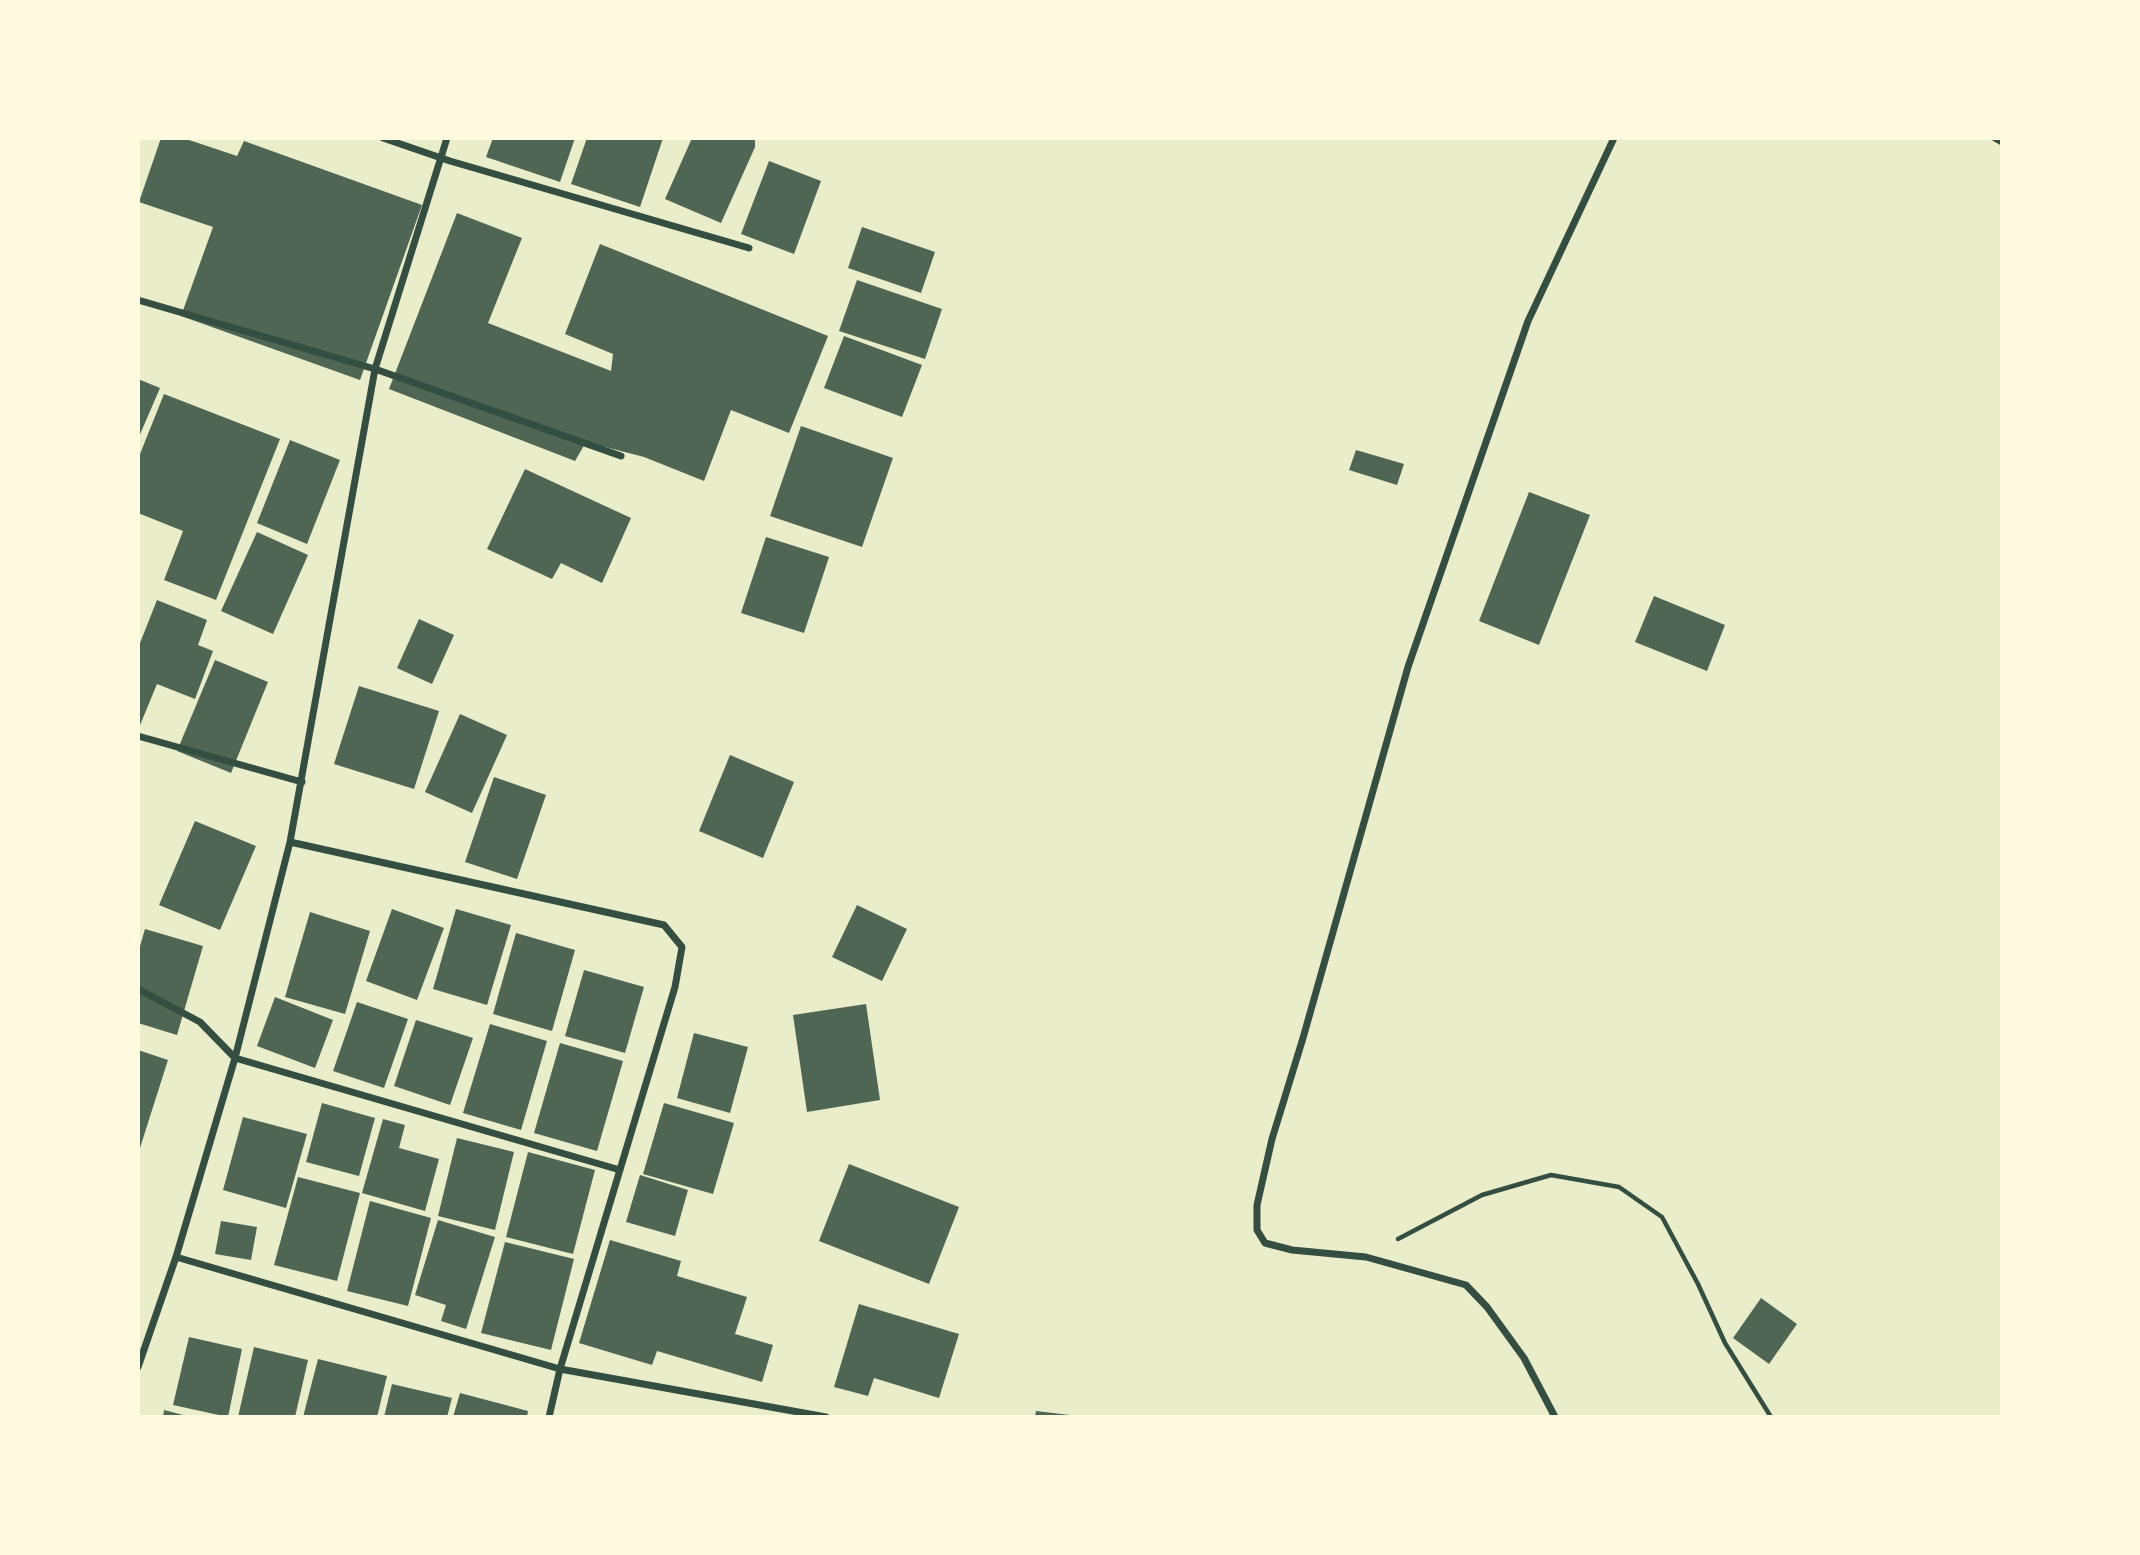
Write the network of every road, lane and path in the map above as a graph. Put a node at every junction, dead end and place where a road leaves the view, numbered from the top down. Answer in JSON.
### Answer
{"nodes":[{"id":1,"x":383,"y":138,"type":"edge"},
{"id":2,"x":447,"y":138,"type":"edge"},
{"id":3,"x":1614,"y":138,"type":"edge"},
{"id":4,"x":1995,"y":138,"type":"edge"},
{"id":5,"x":2002,"y":142,"type":"edge"},
{"id":6,"x":440,"y":157,"type":"junction"},
{"id":7,"x":749,"y":248,"type":"dead end"},
{"id":8,"x":138,"y":300,"type":"edge"},
{"id":9,"x":375,"y":369,"type":"junction"},
{"id":10,"x":621,"y":456,"type":"dead end"},
{"id":11,"x":138,"y":736,"type":"edge"},
{"id":12,"x":302,"y":782,"type":"junction"},
{"id":13,"x":290,"y":842,"type":"junction"},
{"id":14,"x":138,"y":989,"type":"edge"},
{"id":15,"x":235,"y":1058,"type":"junction"},
{"id":16,"x":620,"y":1171,"type":"junction"},
{"id":17,"x":176,"y":1257,"type":"junction"},
{"id":18,"x":1366,"y":1257,"type":"junction"},
{"id":19,"x":138,"y":1367,"type":"edge"},
{"id":20,"x":560,"y":1368,"type":"junction"},
{"id":21,"x":549,"y":1417,"type":"edge"},
{"id":22,"x":826,"y":1417,"type":"edge"},
{"id":23,"x":1555,"y":1417,"type":"edge"},
{"id":24,"x":1771,"y":1417,"type":"edge"}],
"edges":[{"from":1,"to":6,"type":"street"},
{"from":2,"to":6,"type":"street"},
{"from":3,"to":18,"type":"street"},
{"from":4,"to":5,"type":"street"},
{"from":6,"to":7,"type":"street"},
{"from":6,"to":9,"type":"street"},
{"from":8,"to":9,"type":"street"},
{"from":9,"to":10,"type":"street"},
{"from":9,"to":12,"type":"street"},
{"from":11,"to":12,"type":"street"},
{"from":12,"to":13,"type":"street"},
{"from":13,"to":15,"type":"street"},
{"from":13,"to":16,"type":"street"},
{"from":14,"to":15,"type":"street"},
{"from":15,"to":16,"type":"street"},
{"from":15,"to":17,"type":"street"},
{"from":16,"to":20,"type":"street"},
{"from":17,"to":19,"type":"street"},
{"from":17,"to":20,"type":"street"},
{"from":18,"to":23,"type":"street"},
{"from":18,"to":24,"type":"path"},
{"from":20,"to":21,"type":"street"},
{"from":20,"to":22,"type":"street"}]}
